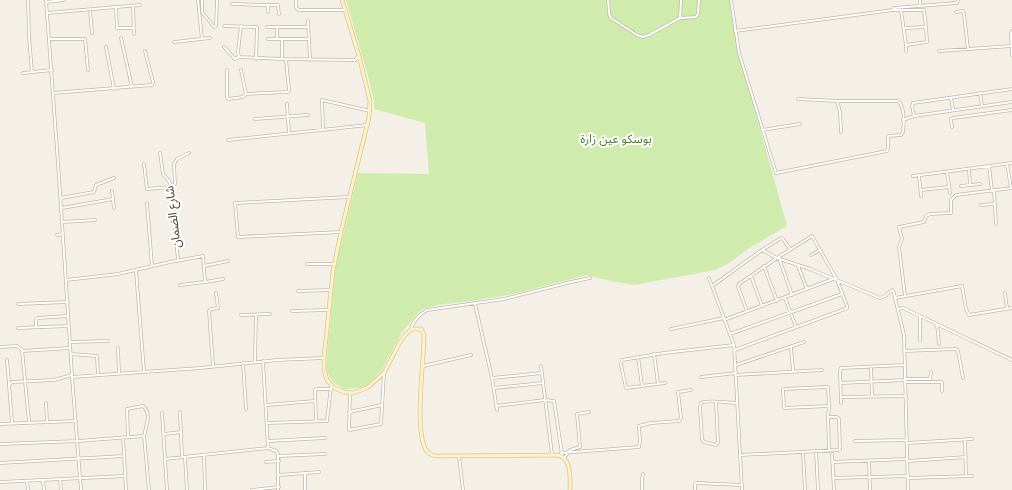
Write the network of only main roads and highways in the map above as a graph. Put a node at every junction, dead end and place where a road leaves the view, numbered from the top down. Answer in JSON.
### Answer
{"nodes":[{"id":1,"x":342,"y":0,"type":"edge"},
{"id":2,"x":570,"y":490,"type":"edge"}],
"edges":[{"from":1,"to":2,"type":"main road"}]}
